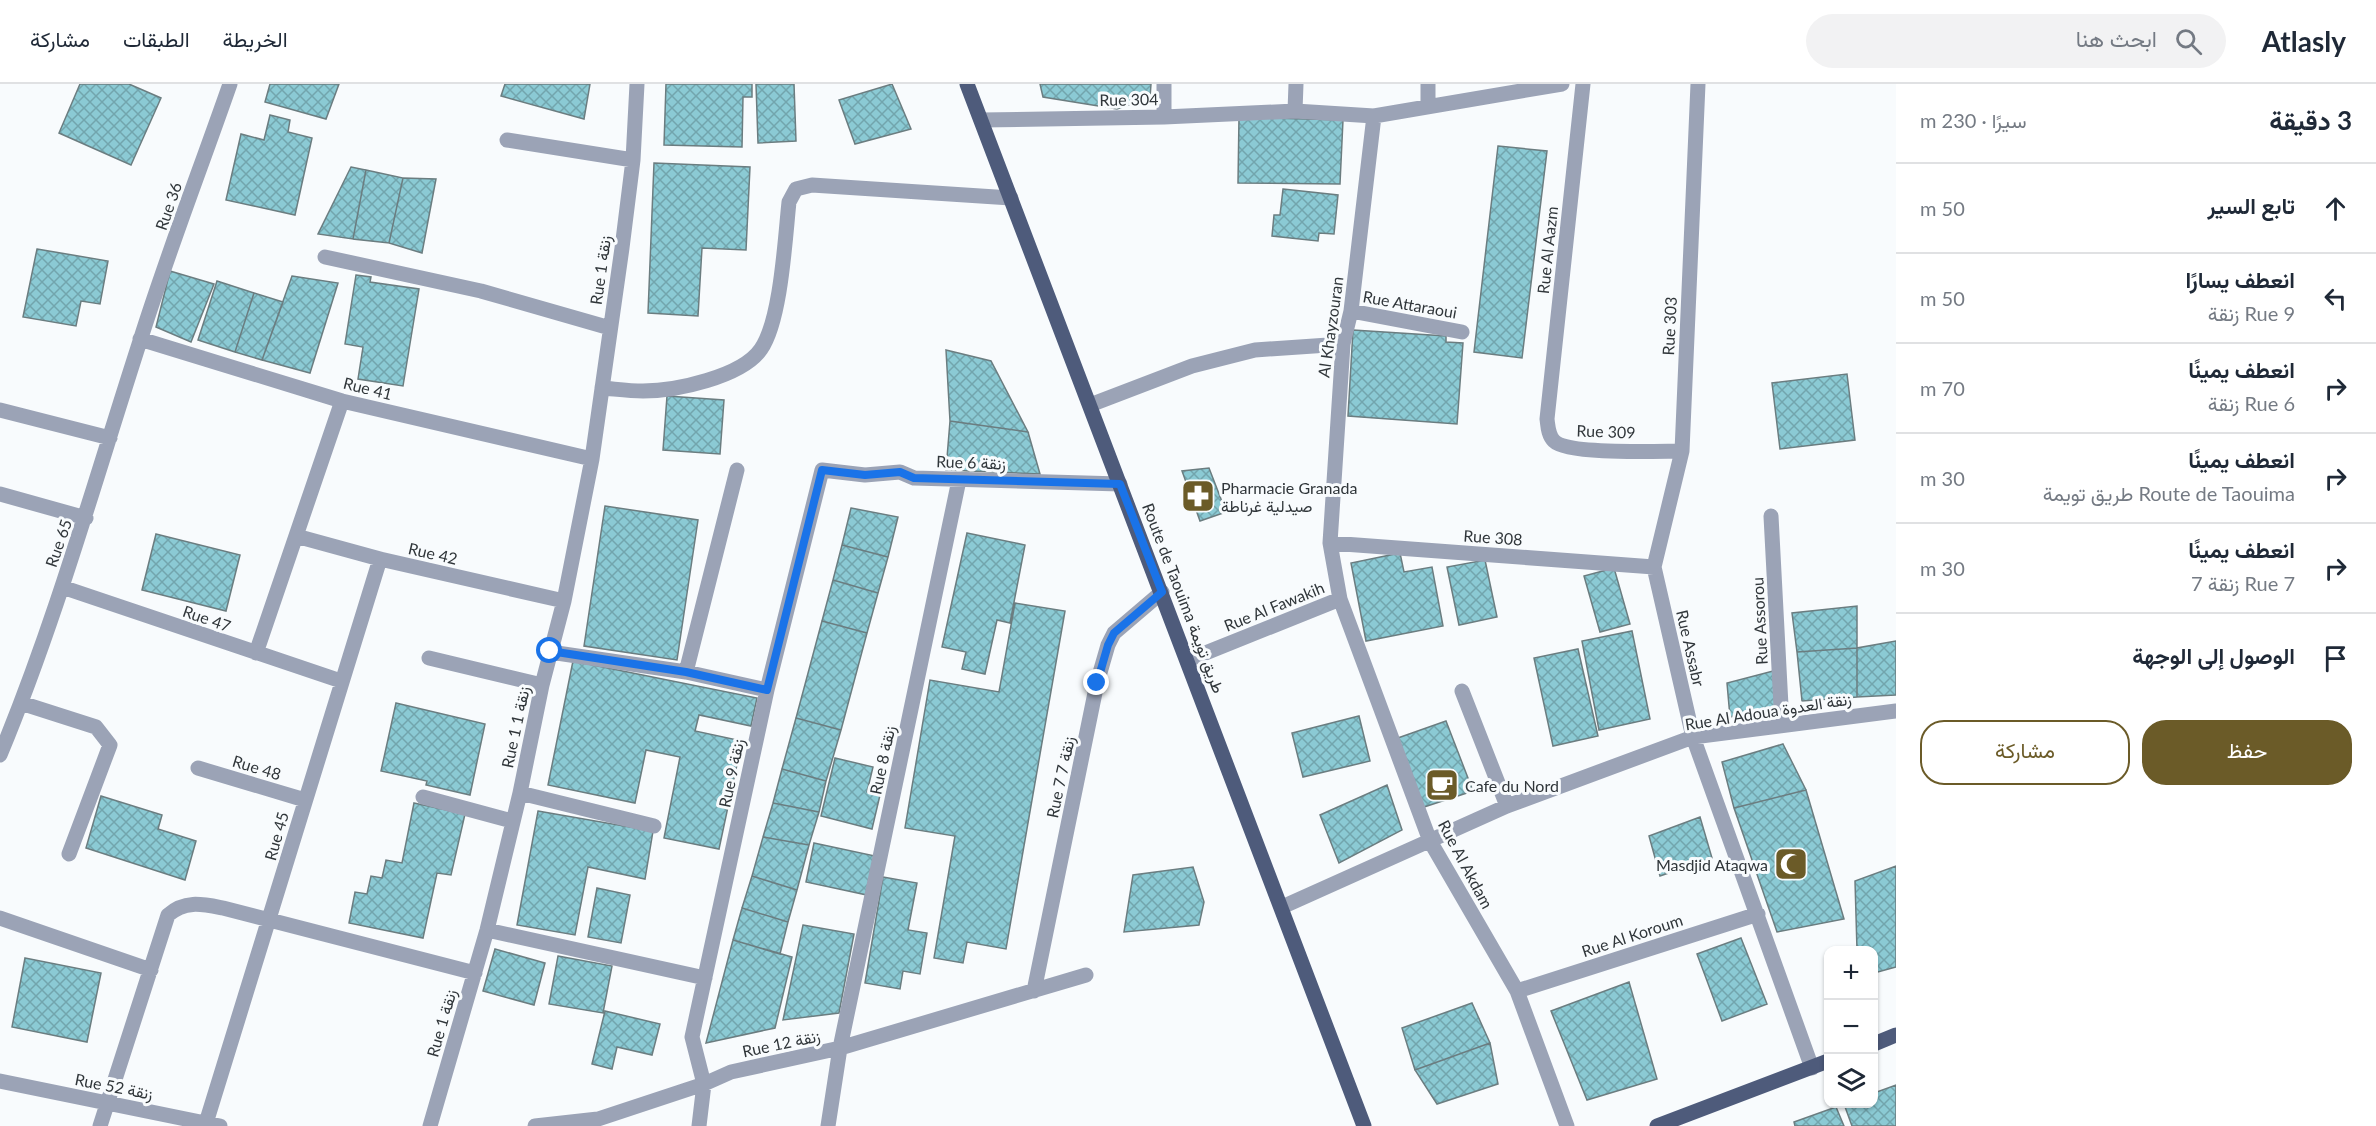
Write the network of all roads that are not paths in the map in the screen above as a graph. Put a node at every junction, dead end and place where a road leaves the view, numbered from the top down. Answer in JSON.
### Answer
{"nodes":[{"id":1,"x":230,"y":84,"type":"edge"},
{"id":2,"x":637,"y":84,"type":"edge"},
{"id":3,"x":967,"y":84,"type":"edge"},
{"id":4,"x":1164,"y":84,"type":"edge"},
{"id":5,"x":1296,"y":84,"type":"edge"},
{"id":6,"x":1428,"y":84,"type":"edge"},
{"id":7,"x":1562,"y":84,"type":"edge"},
{"id":8,"x":1583,"y":84,"type":"edge"},
{"id":9,"x":1698,"y":84,"type":"edge"},
{"id":10,"x":1428,"y":106,"type":"junction"},
{"id":11,"x":1295,"y":111,"type":"junction"},
{"id":12,"x":1374,"y":116,"type":"junction"},
{"id":13,"x":1164,"y":117,"type":"junction"},
{"id":14,"x":981,"y":120,"type":"junction"},
{"id":15,"x":507,"y":140,"type":"dead end"},
{"id":16,"x":633,"y":160,"type":"junction"},
{"id":17,"x":1011,"y":198,"type":"junction"},
{"id":18,"x":325,"y":257,"type":"dead end"},
{"id":19,"x":1351,"y":311,"type":"junction"},
{"id":20,"x":610,"y":328,"type":"junction"},
{"id":21,"x":1462,"y":332,"type":"dead end"},
{"id":22,"x":140,"y":339,"type":"junction"},
{"id":23,"x":1343,"y":344,"type":"junction"},
{"id":24,"x":602,"y":388,"type":"junction"},
{"id":25,"x":342,"y":401,"type":"junction"},
{"id":26,"x":1090,"y":405,"type":"junction"},
{"id":27,"x":0,"y":410,"type":"edge"},
{"id":28,"x":1547,"y":419,"type":"joint"},
{"id":29,"x":110,"y":438,"type":"junction"},
{"id":30,"x":1682,"y":451,"type":"junction"},
{"id":31,"x":591,"y":459,"type":"junction"},
{"id":32,"x":736,"y":470,"type":"dead end"},
{"id":33,"x":822,"y":470,"type":"joint"},
{"id":34,"x":959,"y":480,"type":"junction"},
{"id":35,"x":1120,"y":484,"type":"junction"},
{"id":36,"x":0,"y":494,"type":"edge"},
{"id":37,"x":1771,"y":516,"type":"dead end"},
{"id":38,"x":86,"y":518,"type":"junction"},
{"id":39,"x":296,"y":536,"type":"junction"},
{"id":40,"x":1330,"y":543,"type":"junction"},
{"id":41,"x":380,"y":559,"type":"junction"},
{"id":42,"x":1654,"y":567,"type":"junction"},
{"id":43,"x":62,"y":587,"type":"junction"},
{"id":44,"x":1162,"y":592,"type":"junction"},
{"id":45,"x":1340,"y":599,"type":"junction"},
{"id":46,"x":564,"y":601,"type":"junction"},
{"id":47,"x":550,"y":651,"type":"junction"},
{"id":48,"x":256,"y":653,"type":"junction"},
{"id":49,"x":429,"y":658,"type":"dead end"},
{"id":50,"x":1188,"y":660,"type":"junction"},
{"id":51,"x":686,"y":672,"type":"junction"},
{"id":52,"x":341,"y":681,"type":"junction"},
{"id":53,"x":542,"y":685,"type":"junction"},
{"id":54,"x":767,"y":690,"type":"junction"},
{"id":55,"x":1462,"y":691,"type":"dead end"},
{"id":56,"x":21,"y":704,"type":"junction"},
{"id":57,"x":1896,"y":711,"type":"edge"},
{"id":58,"x":1782,"y":725,"type":"junction"},
{"id":59,"x":1693,"y":737,"type":"junction"},
{"id":60,"x":0,"y":755,"type":"edge"},
{"id":61,"x":198,"y":768,"type":"dead end"},
{"id":62,"x":520,"y":793,"type":"junction"},
{"id":63,"x":423,"y":796,"type":"dead end"},
{"id":64,"x":305,"y":800,"type":"junction"},
{"id":65,"x":1507,"y":806,"type":"junction"},
{"id":66,"x":512,"y":821,"type":"junction"},
{"id":67,"x":654,"y":826,"type":"dead end"},
{"id":68,"x":1430,"y":841,"type":"junction"},
{"id":69,"x":69,"y":854,"type":"dead end"},
{"id":70,"x":1282,"y":907,"type":"junction"},
{"id":71,"x":1758,"y":914,"type":"junction"},
{"id":72,"x":0,"y":918,"type":"edge"},
{"id":73,"x":270,"y":920,"type":"junction"},
{"id":74,"x":487,"y":930,"type":"junction"},
{"id":75,"x":151,"y":970,"type":"junction"},
{"id":76,"x":475,"y":973,"type":"junction"},
{"id":77,"x":1086,"y":975,"type":"dead end"},
{"id":78,"x":705,"y":978,"type":"junction"},
{"id":79,"x":1034,"y":991,"type":"junction"},
{"id":80,"x":1516,"y":991,"type":"junction"},
{"id":81,"x":1896,"y":1035,"type":"edge"},
{"id":82,"x":1878,"y":1042,"type":"edge"},
{"id":83,"x":840,"y":1048,"type":"junction"},
{"id":84,"x":1824,"y":1063,"type":"edge"},
{"id":85,"x":1812,"y":1068,"type":"junction"},
{"id":86,"x":0,"y":1081,"type":"edge"},
{"id":87,"x":704,"y":1084,"type":"junction"},
{"id":88,"x":106,"y":1103,"type":"junction"},
{"id":89,"x":597,"y":1122,"type":"edge"},
{"id":90,"x":213,"y":1124,"type":"edge"},
{"id":91,"x":100,"y":1126,"type":"edge"},
{"id":92,"x":430,"y":1126,"type":"edge"},
{"id":93,"x":536,"y":1126,"type":"edge"},
{"id":94,"x":699,"y":1126,"type":"edge"},
{"id":95,"x":828,"y":1126,"type":"edge"},
{"id":96,"x":1365,"y":1126,"type":"edge"},
{"id":97,"x":1567,"y":1126,"type":"edge"},
{"id":98,"x":1658,"y":1126,"type":"edge"}],
"edges":[{"from":1,"to":22,"type":"street","name":"Rue 36"},
{"from":2,"to":16,"type":"street","name":"Rue 1 زنقة"},
{"from":3,"to":14,"type":"main road","name":"Route de Taouima طريق تويمة"},
{"from":4,"to":13,"type":"street"},
{"from":5,"to":11,"type":"street"},
{"from":6,"to":10,"type":"street"},
{"from":7,"to":10,"type":"street","name":"Rue 304"},
{"from":8,"to":28,"type":"street","name":"Rue Al Aazm"},
{"from":9,"to":30,"type":"street","name":"Rue 303"},
{"from":10,"to":12,"type":"street","name":"Rue 304"},
{"from":11,"to":12,"type":"street","name":"Rue 304"},
{"from":11,"to":13,"type":"street","name":"Rue 304"},
{"from":12,"to":19,"type":"street","name":"Al Khayzouran"},
{"from":13,"to":14,"type":"street","name":"Rue 304"},
{"from":14,"to":17,"type":"main road","name":"Route de Taouima طريق تويمة"},
{"from":15,"to":16,"type":"street"},
{"from":16,"to":20,"type":"street","name":"Rue 1 زنقة"},
{"from":17,"to":24,"type":"street"},
{"from":17,"to":26,"type":"main road","name":"Route de Taouima طريق تويمة"},
{"from":18,"to":20,"type":"street"},
{"from":19,"to":21,"type":"street","name":"Rue Attaraoui"},
{"from":19,"to":23,"type":"street","name":"Al Khayzouran"},
{"from":20,"to":24,"type":"street","name":"Rue 1 زنقة"},
{"from":22,"to":25,"type":"street","name":"Rue 41"},
{"from":22,"to":29,"type":"street","name":"Rue 65"},
{"from":23,"to":26,"type":"street"},
{"from":23,"to":40,"type":"street","name":"Al Khayzouran"},
{"from":24,"to":31,"type":"street","name":"Rue 1 زنقة"},
{"from":25,"to":31,"type":"street","name":"Rue 41"},
{"from":25,"to":39,"type":"street"},
{"from":26,"to":35,"type":"main road","name":"Route de Taouima طريق تويمة"},
{"from":27,"to":29,"type":"street"},
{"from":28,"to":30,"type":"street","name":"Rue 309"},
{"from":29,"to":38,"type":"street","name":"Rue 65"},
{"from":30,"to":42,"type":"street","name":"Rue 303"},
{"from":31,"to":46,"type":"street","name":"Rue 1 زنقة 1"},
{"from":32,"to":51,"type":"street"},
{"from":33,"to":34,"type":"street","name":"Rue 6 زنقة"},
{"from":33,"to":54,"type":"street","name":"Rue 9 زنقة"},
{"from":34,"to":35,"type":"street","name":"Rue 6 زنقة"},
{"from":34,"to":83,"type":"street","name":"Rue 8 زنقة"},
{"from":35,"to":44,"type":"main road","name":"Route de Taouima طريق تويمة"},
{"from":36,"to":38,"type":"street"},
{"from":37,"to":58,"type":"street","name":"Rue Assorou"},
{"from":38,"to":43,"type":"street","name":"Rue 65"},
{"from":39,"to":41,"type":"street","name":"Rue 42"},
{"from":39,"to":48,"type":"street"},
{"from":40,"to":42,"type":"street","name":"Rue 308"},
{"from":40,"to":45,"type":"street","name":"Rue Al Akdam"},
{"from":41,"to":46,"type":"street","name":"Rue 42"},
{"from":41,"to":52,"type":"street","name":"Rue 45"},
{"from":42,"to":59,"type":"street","name":"Rue Assabr"},
{"from":43,"to":48,"type":"street","name":"Rue 47"},
{"from":43,"to":56,"type":"street","name":"Rue 65"},
{"from":44,"to":50,"type":"main road","name":"Route de Taouima طريق تويمة"},
{"from":44,"to":79,"type":"street","name":"Rue 7 زنقة 7"},
{"from":45,"to":50,"type":"street","name":"Rue Al Fawakih"},
{"from":45,"to":68,"type":"street","name":"Rue Al Akdam"},
{"from":46,"to":47,"type":"street","name":"Rue 1 زنقة 1"},
{"from":47,"to":51,"type":"street"},
{"from":47,"to":53,"type":"street","name":"Rue 1 زنقة 1"},
{"from":48,"to":52,"type":"street","name":"Rue 47"},
{"from":49,"to":53,"type":"street"},
{"from":50,"to":70,"type":"main road","name":"Route de Taouima طريق تويمة"},
{"from":51,"to":54,"type":"street"},
{"from":52,"to":64,"type":"street","name":"Rue 45"},
{"from":53,"to":62,"type":"street","name":"Rue 1 زنقة 1"},
{"from":54,"to":78,"type":"street","name":"Rue 9 زنقة"},
{"from":55,"to":65,"type":"street"},
{"from":56,"to":60,"type":"street","name":"Rue 65"},
{"from":56,"to":69,"type":"street"},
{"from":57,"to":58,"type":"street","name":"Rue Al Adoua زنقة العدوة"},
{"from":58,"to":59,"type":"street","name":"Rue Al Adoua زنقة العدوة"},
{"from":59,"to":65,"type":"street","name":"Rue Al Adoua زنقة العدوة"},
{"from":59,"to":71,"type":"street","name":"Rue Assabr"},
{"from":61,"to":64,"type":"street","name":"Rue 48"},
{"from":62,"to":66,"type":"street","name":"Rue 1 زنقة 1"},
{"from":62,"to":67,"type":"street"},
{"from":63,"to":66,"type":"street"},
{"from":64,"to":73,"type":"street","name":"Rue 45"},
{"from":65,"to":68,"type":"street","name":"Rue Al Adoua زنقة العدوة"},
{"from":66,"to":74,"type":"street","name":"Rue 1 زنقة 1"},
{"from":68,"to":70,"type":"street","name":"Rue Al Adoua زنقة العدوة"},
{"from":68,"to":80,"type":"street","name":"Rue Al Akdam"},
{"from":70,"to":96,"type":"main road","name":"Route de Taouima طريق تويمة"},
{"from":71,"to":80,"type":"street","name":"Rue Al Koroum"},
{"from":71,"to":85,"type":"street","name":"Rue Assabr"},
{"from":72,"to":75,"type":"street"},
{"from":73,"to":75,"type":"street"},
{"from":73,"to":76,"type":"street"},
{"from":73,"to":90,"type":"street","name":"Rue 45"},
{"from":74,"to":76,"type":"street","name":"Rue 1 زنقة"},
{"from":74,"to":78,"type":"street"},
{"from":75,"to":88,"type":"street"},
{"from":76,"to":92,"type":"street","name":"Rue 1 زنقة"},
{"from":77,"to":79,"type":"street"},
{"from":78,"to":87,"type":"street","name":"Rue 9 زنقة"},
{"from":79,"to":83,"type":"street","name":"Rue 12 زنقة"},
{"from":80,"to":97,"type":"street","name":"Rue Al Akdam"},
{"from":81,"to":82,"type":"main road"},
{"from":83,"to":87,"type":"street","name":"Rue 12 زنقة"},
{"from":83,"to":95,"type":"street","name":"Rue 8 زنقة"},
{"from":84,"to":85,"type":"main road"},
{"from":85,"to":98,"type":"main road"},
{"from":86,"to":88,"type":"street","name":"Rue 52 زنقة"},
{"from":87,"to":89,"type":"street","name":"Rue 12 زنقة"},
{"from":87,"to":94,"type":"street"},
{"from":88,"to":90,"type":"street","name":"Rue 52 زنقة"},
{"from":88,"to":91,"type":"street"},
{"from":89,"to":93,"type":"street","name":"Rue 12 زنقة"}]}
